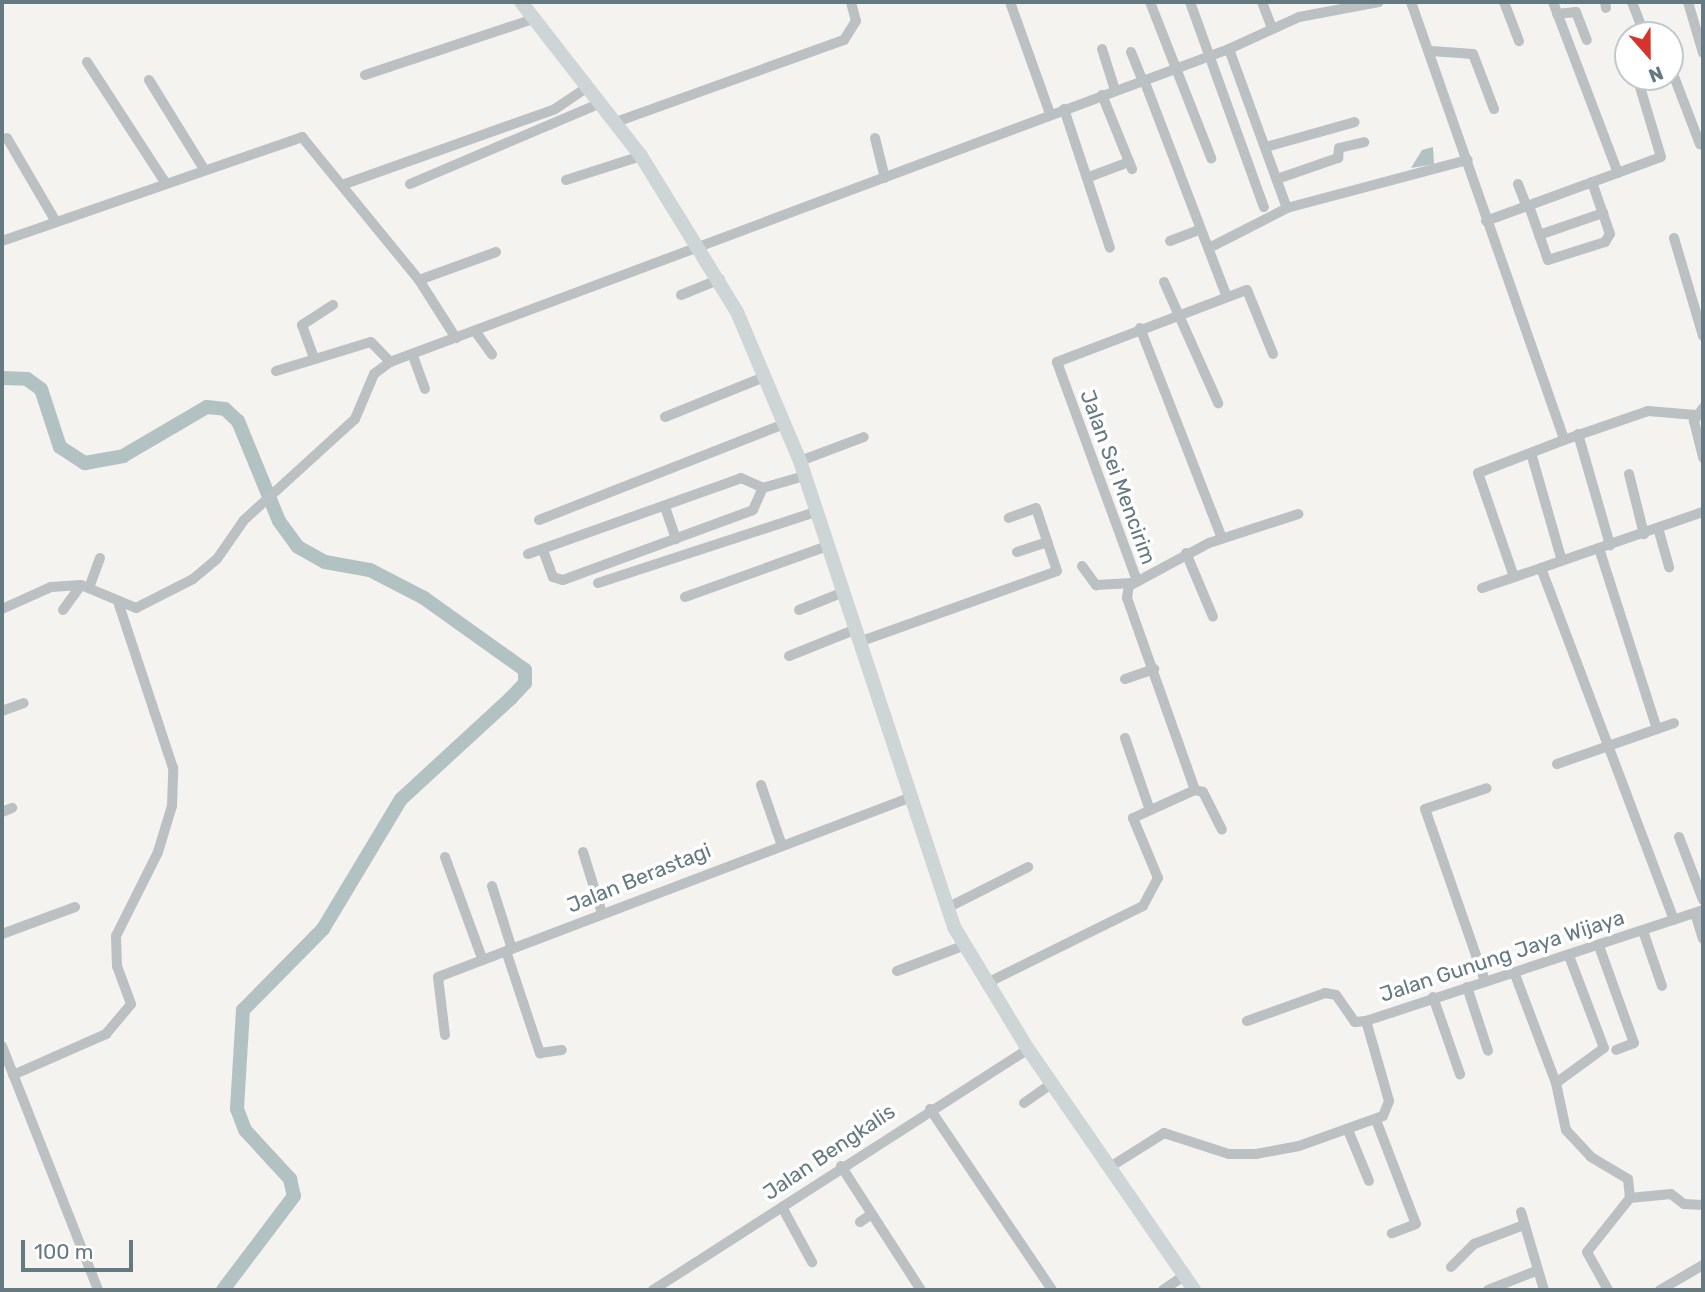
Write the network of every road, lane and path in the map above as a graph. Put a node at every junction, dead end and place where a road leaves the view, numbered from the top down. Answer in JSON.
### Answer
{"nodes":[{"id":1,"x":521,"y":2,"type":"edge"},
{"id":2,"x":852,"y":2,"type":"edge"},
{"id":3,"x":1010,"y":2,"type":"edge"},
{"id":4,"x":1150,"y":2,"type":"edge"},
{"id":5,"x":1190,"y":2,"type":"edge"},
{"id":6,"x":1262,"y":2,"type":"edge"},
{"id":7,"x":1377,"y":2,"type":"edge"},
{"id":8,"x":1411,"y":2,"type":"edge"},
{"id":9,"x":1504,"y":2,"type":"edge"},
{"id":10,"x":1553,"y":2,"type":"edge"},
{"id":11,"x":1632,"y":2,"type":"edge"},
{"id":12,"x":1688,"y":2,"type":"edge"},
{"id":13,"x":1360,"y":3,"type":"edge"},
{"id":14,"x":1557,"y":14,"type":"junction"},
{"id":15,"x":533,"y":19,"type":"junction"},
{"id":16,"x":1639,"y":21,"type":"edge"},
{"id":17,"x":1272,"y":28,"type":"junction"},
{"id":18,"x":1587,"y":40,"type":"dead end"},
{"id":19,"x":1519,"y":41,"type":"dead end"},
{"id":20,"x":1102,"y":50,"type":"dead end"},
{"id":21,"x":1229,"y":50,"type":"junction"},
{"id":22,"x":1430,"y":51,"type":"junction"},
{"id":23,"x":1130,"y":52,"type":"dead end"},
{"id":24,"x":1703,"y":53,"type":"edge"},
{"id":25,"x":1210,"y":56,"type":"junction"},
{"id":26,"x":87,"y":62,"type":"dead end"},
{"id":27,"x":1176,"y":68,"type":"junction"},
{"id":28,"x":365,"y":75,"type":"dead end"},
{"id":29,"x":149,"y":80,"type":"dead end"},
{"id":30,"x":1143,"y":80,"type":"junction"},
{"id":31,"x":586,"y":88,"type":"junction"},
{"id":32,"x":1115,"y":90,"type":"junction"},
{"id":33,"x":1641,"y":91,"type":"edge"},
{"id":34,"x":1679,"y":91,"type":"edge"},
{"id":35,"x":1102,"y":95,"type":"junction"},
{"id":36,"x":601,"y":103,"type":"junction"},
{"id":37,"x":1064,"y":109,"type":"junction"},
{"id":38,"x":1494,"y":109,"type":"dead end"},
{"id":39,"x":1050,"y":114,"type":"junction"},
{"id":40,"x":616,"y":122,"type":"junction"},
{"id":41,"x":1355,"y":122,"type":"dead end"},
{"id":42,"x":7,"y":138,"type":"dead end"},
{"id":43,"x":875,"y":138,"type":"dead end"},
{"id":44,"x":1364,"y":142,"type":"dead end"},
{"id":45,"x":1700,"y":145,"type":"dead end"},
{"id":46,"x":1266,"y":147,"type":"junction"},
{"id":47,"x":641,"y":156,"type":"junction"},
{"id":48,"x":1211,"y":158,"type":"dead end"},
{"id":49,"x":1468,"y":160,"type":"junction"},
{"id":50,"x":204,"y":169,"type":"junction"},
{"id":51,"x":1618,"y":173,"type":"junction"},
{"id":52,"x":1089,"y":177,"type":"junction"},
{"id":53,"x":885,"y":178,"type":"junction"},
{"id":54,"x":1277,"y":179,"type":"junction"},
{"id":55,"x":566,"y":180,"type":"dead end"},
{"id":56,"x":166,"y":182,"type":"junction"},
{"id":57,"x":1592,"y":182,"type":"junction"},
{"id":58,"x":410,"y":184,"type":"dead end"},
{"id":59,"x":1518,"y":184,"type":"dead end"},
{"id":60,"x":342,"y":185,"type":"junction"},
{"id":61,"x":1264,"y":207,"type":"dead end"},
{"id":62,"x":1528,"y":207,"type":"junction"},
{"id":63,"x":1287,"y":208,"type":"junction"},
{"id":64,"x":1603,"y":212,"type":"junction"},
{"id":65,"x":55,"y":220,"type":"junction"},
{"id":66,"x":1486,"y":222,"type":"junction"},
{"id":67,"x":1201,"y":229,"type":"junction"},
{"id":68,"x":1539,"y":235,"type":"junction"},
{"id":69,"x":1674,"y":238,"type":"dead end"},
{"id":70,"x":2,"y":241,"type":"edge"},
{"id":71,"x":1170,"y":242,"type":"dead end"},
{"id":72,"x":698,"y":244,"type":"junction"},
{"id":73,"x":1110,"y":248,"type":"dead end"},
{"id":74,"x":1209,"y":248,"type":"junction"},
{"id":75,"x":496,"y":252,"type":"dead end"},
{"id":76,"x":720,"y":279,"type":"junction"},
{"id":77,"x":419,"y":281,"type":"junction"},
{"id":78,"x":1164,"y":282,"type":"dead end"},
{"id":79,"x":681,"y":295,"type":"dead end"},
{"id":80,"x":1226,"y":295,"type":"junction"},
{"id":81,"x":333,"y":305,"type":"dead end"},
{"id":82,"x":1181,"y":314,"type":"junction"},
{"id":83,"x":1140,"y":328,"type":"junction"},
{"id":84,"x":475,"y":331,"type":"junction"},
{"id":85,"x":1703,"y":336,"type":"edge"},
{"id":86,"x":456,"y":338,"type":"junction"},
{"id":87,"x":492,"y":354,"type":"dead end"},
{"id":88,"x":1273,"y":354,"type":"dead end"},
{"id":89,"x":413,"y":356,"type":"junction"},
{"id":90,"x":314,"y":358,"type":"junction"},
{"id":91,"x":390,"y":362,"type":"junction"},
{"id":92,"x":276,"y":371,"type":"dead end"},
{"id":93,"x":764,"y":377,"type":"junction"},
{"id":94,"x":425,"y":388,"type":"dead end"},
{"id":95,"x":1218,"y":403,"type":"dead end"},
{"id":96,"x":1700,"y":411,"type":"edge"},
{"id":97,"x":665,"y":417,"type":"dead end"},
{"id":98,"x":784,"y":424,"type":"junction"},
{"id":99,"x":1578,"y":435,"type":"junction"},
{"id":100,"x":864,"y":437,"type":"dead end"},
{"id":101,"x":1564,"y":440,"type":"junction"},
{"id":102,"x":1531,"y":453,"type":"junction"},
{"id":103,"x":1703,"y":458,"type":"edge"},
{"id":104,"x":800,"y":461,"type":"junction"},
{"id":105,"x":1629,"y":474,"type":"dead end"},
{"id":106,"x":804,"y":476,"type":"junction"},
{"id":107,"x":763,"y":488,"type":"junction"},
{"id":108,"x":665,"y":507,"type":"junction"},
{"id":109,"x":815,"y":512,"type":"junction"},
{"id":110,"x":1703,"y":512,"type":"edge"},
{"id":111,"x":1298,"y":514,"type":"dead end"},
{"id":112,"x":1009,"y":518,"type":"dead end"},
{"id":113,"x":540,"y":520,"type":"dead end"},
{"id":114,"x":1658,"y":528,"type":"junction"},
{"id":115,"x":1644,"y":534,"type":"junction"},
{"id":116,"x":1222,"y":538,"type":"junction"},
{"id":117,"x":676,"y":539,"type":"junction"},
{"id":118,"x":1047,"y":541,"type":"junction"},
{"id":119,"x":825,"y":547,"type":"junction"},
{"id":120,"x":1605,"y":547,"type":"junction"},
{"id":121,"x":543,"y":550,"type":"junction"},
{"id":122,"x":1017,"y":552,"type":"dead end"},
{"id":123,"x":1186,"y":553,"type":"junction"},
{"id":124,"x":528,"y":554,"type":"dead end"},
{"id":125,"x":100,"y":558,"type":"dead end"},
{"id":126,"x":1562,"y":561,"type":"junction"},
{"id":127,"x":1082,"y":566,"type":"dead end"},
{"id":128,"x":1669,"y":567,"type":"dead end"},
{"id":129,"x":1541,"y":568,"type":"junction"},
{"id":130,"x":1514,"y":577,"type":"junction"},
{"id":131,"x":1134,"y":580,"type":"junction"},
{"id":132,"x":597,"y":583,"type":"dead end"},
{"id":133,"x":85,"y":586,"type":"junction"},
{"id":134,"x":1482,"y":588,"type":"dead end"},
{"id":135,"x":841,"y":593,"type":"junction"},
{"id":136,"x":685,"y":597,"type":"dead end"},
{"id":137,"x":119,"y":605,"type":"junction"},
{"id":138,"x":2,"y":609,"type":"edge"},
{"id":139,"x":63,"y":610,"type":"dead end"},
{"id":140,"x":799,"y":610,"type":"dead end"},
{"id":141,"x":1213,"y":617,"type":"dead end"},
{"id":142,"x":857,"y":636,"type":"junction"},
{"id":143,"x":789,"y":656,"type":"dead end"},
{"id":144,"x":1154,"y":668,"type":"junction"},
{"id":145,"x":1125,"y":679,"type":"dead end"},
{"id":146,"x":24,"y":703,"type":"dead end"},
{"id":147,"x":2,"y":711,"type":"edge"},
{"id":148,"x":1674,"y":723,"type":"dead end"},
{"id":149,"x":1657,"y":729,"type":"junction"},
{"id":150,"x":1125,"y":738,"type":"dead end"},
{"id":151,"x":1607,"y":747,"type":"junction"},
{"id":152,"x":1557,"y":764,"type":"dead end"},
{"id":153,"x":761,"y":785,"type":"dead end"},
{"id":154,"x":1487,"y":788,"type":"dead end"},
{"id":155,"x":1195,"y":790,"type":"junction"},
{"id":156,"x":909,"y":798,"type":"junction"},
{"id":157,"x":1150,"y":810,"type":"junction"},
{"id":158,"x":1222,"y":830,"type":"dead end"},
{"id":159,"x":1679,"y":837,"type":"dead end"},
{"id":160,"x":781,"y":843,"type":"junction"},
{"id":161,"x":583,"y":852,"type":"dead end"},
{"id":162,"x":445,"y":857,"type":"dead end"},
{"id":163,"x":1028,"y":867,"type":"dead end"},
{"id":164,"x":492,"y":886,"type":"dead end"},
{"id":165,"x":1703,"y":900,"type":"edge"},
{"id":166,"x":75,"y":907,"type":"dead end"},
{"id":167,"x":947,"y":908,"type":"junction"},
{"id":168,"x":602,"y":912,"type":"junction"},
{"id":169,"x":1699,"y":912,"type":"edge"},
{"id":170,"x":1674,"y":920,"type":"junction"},
{"id":171,"x":1643,"y":931,"type":"junction"},
{"id":172,"x":2,"y":934,"type":"edge"},
{"id":173,"x":1703,"y":939,"type":"edge"},
{"id":174,"x":965,"y":945,"type":"junction"},
{"id":175,"x":1599,"y":946,"type":"junction"},
{"id":176,"x":509,"y":950,"type":"junction"},
{"id":177,"x":1569,"y":956,"type":"junction"},
{"id":178,"x":482,"y":958,"type":"junction"},
{"id":179,"x":897,"y":971,"type":"dead end"},
{"id":180,"x":1514,"y":972,"type":"junction"},
{"id":181,"x":1485,"y":981,"type":"junction"},
{"id":182,"x":987,"y":983,"type":"junction"},
{"id":183,"x":1662,"y":986,"type":"dead end"},
{"id":184,"x":1467,"y":987,"type":"junction"},
{"id":185,"x":1433,"y":997,"type":"junction"},
{"id":186,"x":1247,"y":1021,"type":"dead end"},
{"id":187,"x":1366,"y":1021,"type":"junction"},
{"id":188,"x":445,"y":1035,"type":"dead end"},
{"id":189,"x":2,"y":1046,"type":"edge"},
{"id":190,"x":1028,"y":1049,"type":"junction"},
{"id":191,"x":562,"y":1050,"type":"dead end"},
{"id":192,"x":1616,"y":1050,"type":"dead end"},
{"id":193,"x":1488,"y":1051,"type":"dead end"},
{"id":194,"x":1460,"y":1074,"type":"dead end"},
{"id":195,"x":13,"y":1075,"type":"junction"},
{"id":196,"x":1053,"y":1083,"type":"junction"},
{"id":197,"x":1556,"y":1083,"type":"junction"},
{"id":198,"x":1024,"y":1103,"type":"dead end"},
{"id":199,"x":930,"y":1109,"type":"junction"},
{"id":200,"x":1376,"y":1120,"type":"junction"},
{"id":201,"x":1348,"y":1130,"type":"junction"},
{"id":202,"x":841,"y":1166,"type":"junction"},
{"id":203,"x":1110,"y":1167,"type":"junction"},
{"id":204,"x":1369,"y":1181,"type":"dead end"},
{"id":205,"x":1630,"y":1198,"type":"junction"},
{"id":206,"x":1703,"y":1205,"type":"edge"},
{"id":207,"x":782,"y":1206,"type":"junction"},
{"id":208,"x":1521,"y":1212,"type":"dead end"},
{"id":209,"x":872,"y":1214,"type":"junction"},
{"id":210,"x":860,"y":1222,"type":"dead end"},
{"id":211,"x":1524,"y":1225,"type":"junction"},
{"id":212,"x":1392,"y":1233,"type":"dead end"},
{"id":213,"x":812,"y":1262,"type":"dead end"},
{"id":214,"x":1703,"y":1265,"type":"edge"},
{"id":215,"x":1451,"y":1267,"type":"dead end"},
{"id":216,"x":1536,"y":1271,"type":"junction"},
{"id":217,"x":1184,"y":1276,"type":"junction"},
{"id":218,"x":1681,"y":1278,"type":"junction"},
{"id":219,"x":98,"y":1290,"type":"edge"},
{"id":220,"x":653,"y":1290,"type":"edge"},
{"id":221,"x":921,"y":1290,"type":"edge"},
{"id":222,"x":1052,"y":1290,"type":"edge"},
{"id":223,"x":1163,"y":1290,"type":"edge"},
{"id":224,"x":1194,"y":1290,"type":"edge"},
{"id":225,"x":1488,"y":1290,"type":"edge"},
{"id":226,"x":1544,"y":1290,"type":"edge"},
{"id":227,"x":1608,"y":1290,"type":"edge"},
{"id":228,"x":1660,"y":1290,"type":"edge"},
{"id":229,"x":1687,"y":1290,"type":"edge"}],
"edges":[{"from":1,"to":15,"type":"main road"},
{"from":2,"to":40,"type":"street"},
{"from":3,"to":39,"type":"street"},
{"from":4,"to":27,"type":"street"},
{"from":5,"to":25,"type":"street"},
{"from":6,"to":17,"type":"street"},
{"from":7,"to":13,"type":"street"},
{"from":8,"to":22,"type":"street"},
{"from":9,"to":19,"type":"street"},
{"from":10,"to":14,"type":"street"},
{"from":11,"to":16,"type":"street"},
{"from":12,"to":24,"type":"street"},
{"from":13,"to":17,"type":"street"},
{"from":14,"to":18,"type":"street"},
{"from":14,"to":51,"type":"street"},
{"from":15,"to":28,"type":"street"},
{"from":15,"to":31,"type":"main road"},
{"from":17,"to":21,"type":"street"},
{"from":20,"to":32,"type":"street"},
{"from":21,"to":25,"type":"street"},
{"from":21,"to":46,"type":"street"},
{"from":22,"to":38,"type":"street"},
{"from":22,"to":49,"type":"street"},
{"from":23,"to":30,"type":"street"},
{"from":25,"to":27,"type":"street"},
{"from":25,"to":61,"type":"street"},
{"from":26,"to":56,"type":"street"},
{"from":27,"to":30,"type":"street"},
{"from":27,"to":48,"type":"street"},
{"from":29,"to":50,"type":"street"},
{"from":30,"to":32,"type":"street"},
{"from":30,"to":67,"type":"street"},
{"from":31,"to":36,"type":"main road"},
{"from":31,"to":60,"type":"street"},
{"from":32,"to":35,"type":"street"},
{"from":33,"to":51,"type":"street"},
{"from":34,"to":45,"type":"street"},
{"from":35,"to":37,"type":"street"},
{"from":35,"to":52,"type":"street"},
{"from":36,"to":40,"type":"main road"},
{"from":36,"to":58,"type":"street"},
{"from":37,"to":39,"type":"street"},
{"from":37,"to":52,"type":"street"},
{"from":39,"to":53,"type":"street"},
{"from":40,"to":47,"type":"main road"},
{"from":41,"to":46,"type":"street"},
{"from":42,"to":65,"type":"street"},
{"from":43,"to":53,"type":"street"},
{"from":44,"to":54,"type":"street"},
{"from":46,"to":54,"type":"street"},
{"from":47,"to":55,"type":"street"},
{"from":47,"to":72,"type":"main road"},
{"from":49,"to":63,"type":"street"},
{"from":49,"to":66,"type":"street"},
{"from":50,"to":56,"type":"street"},
{"from":50,"to":60,"type":"street"},
{"from":51,"to":57,"type":"street"},
{"from":52,"to":73,"type":"street"},
{"from":53,"to":72,"type":"street"},
{"from":54,"to":63,"type":"street"},
{"from":56,"to":65,"type":"street"},
{"from":57,"to":62,"type":"street"},
{"from":57,"to":64,"type":"street"},
{"from":59,"to":62,"type":"street"},
{"from":60,"to":77,"type":"street"},
{"from":62,"to":66,"type":"street"},
{"from":62,"to":68,"type":"street"},
{"from":63,"to":74,"type":"street"},
{"from":64,"to":68,"type":"street"},
{"from":64,"to":68,"type":"street"},
{"from":65,"to":70,"type":"street"},
{"from":66,"to":101,"type":"street"},
{"from":67,"to":71,"type":"street"},
{"from":67,"to":74,"type":"street"},
{"from":69,"to":85,"type":"street"},
{"from":72,"to":76,"type":"main road"},
{"from":72,"to":84,"type":"street"},
{"from":74,"to":80,"type":"street"},
{"from":75,"to":77,"type":"street"},
{"from":76,"to":79,"type":"street"},
{"from":76,"to":93,"type":"main road"},
{"from":77,"to":86,"type":"street"},
{"from":78,"to":82,"type":"street"},
{"from":80,"to":82,"type":"street","name":"Jalan Sei Mencirim"},
{"from":80,"to":88,"type":"street"},
{"from":81,"to":90,"type":"street"},
{"from":82,"to":83,"type":"street","name":"Jalan Sei Mencirim"},
{"from":82,"to":95,"type":"street"},
{"from":83,"to":116,"type":"street"},
{"from":83,"to":131,"type":"street","name":"Jalan Sei Mencirim"},
{"from":84,"to":86,"type":"street"},
{"from":84,"to":87,"type":"street"},
{"from":86,"to":89,"type":"street"},
{"from":89,"to":91,"type":"street"},
{"from":89,"to":94,"type":"street"},
{"from":90,"to":91,"type":"street"},
{"from":90,"to":92,"type":"street"},
{"from":91,"to":137,"type":"street"},
{"from":93,"to":97,"type":"street"},
{"from":93,"to":98,"type":"main road"},
{"from":96,"to":99,"type":"street"},
{"from":96,"to":103,"type":"street"},
{"from":98,"to":104,"type":"main road"},
{"from":98,"to":113,"type":"street"},
{"from":99,"to":101,"type":"street"},
{"from":99,"to":120,"type":"street"},
{"from":100,"to":104,"type":"street"},
{"from":101,"to":102,"type":"street"},
{"from":102,"to":126,"type":"street"},
{"from":102,"to":130,"type":"street"},
{"from":104,"to":106,"type":"main road"},
{"from":105,"to":115,"type":"street"},
{"from":106,"to":107,"type":"street"},
{"from":106,"to":109,"type":"main road"},
{"from":107,"to":108,"type":"street"},
{"from":107,"to":117,"type":"street"},
{"from":108,"to":117,"type":"street"},
{"from":108,"to":121,"type":"street"},
{"from":109,"to":119,"type":"main road"},
{"from":109,"to":132,"type":"street"},
{"from":110,"to":114,"type":"street"},
{"from":111,"to":116,"type":"street"},
{"from":112,"to":118,"type":"street"},
{"from":114,"to":115,"type":"street"},
{"from":114,"to":128,"type":"street"},
{"from":115,"to":120,"type":"street"},
{"from":116,"to":123,"type":"street"},
{"from":117,"to":121,"type":"street"},
{"from":118,"to":122,"type":"street"},
{"from":118,"to":142,"type":"street"},
{"from":119,"to":135,"type":"main road"},
{"from":119,"to":136,"type":"street"},
{"from":120,"to":126,"type":"street"},
{"from":120,"to":149,"type":"street"},
{"from":121,"to":124,"type":"street"},
{"from":123,"to":131,"type":"street"},
{"from":123,"to":141,"type":"street"},
{"from":125,"to":133,"type":"street"},
{"from":126,"to":129,"type":"street"},
{"from":127,"to":131,"type":"street"},
{"from":129,"to":130,"type":"street"},
{"from":129,"to":151,"type":"street"},
{"from":130,"to":134,"type":"street"},
{"from":131,"to":144,"type":"street","name":"Jalan Sei Mencirim"},
{"from":133,"to":137,"type":"street"},
{"from":133,"to":138,"type":"street"},
{"from":133,"to":139,"type":"street"},
{"from":135,"to":140,"type":"street"},
{"from":135,"to":142,"type":"main road"},
{"from":137,"to":195,"type":"street"},
{"from":142,"to":143,"type":"street"},
{"from":142,"to":156,"type":"main road"},
{"from":144,"to":145,"type":"street"},
{"from":144,"to":155,"type":"street","name":"Jalan Sei Mencirim"},
{"from":146,"to":147,"type":"street"},
{"from":148,"to":149,"type":"street"},
{"from":149,"to":151,"type":"street"},
{"from":150,"to":157,"type":"street"},
{"from":151,"to":152,"type":"street"},
{"from":151,"to":170,"type":"street"},
{"from":153,"to":160,"type":"street"},
{"from":154,"to":181,"type":"street"},
{"from":155,"to":157,"type":"street"},
{"from":155,"to":158,"type":"street","name":"Jalan Sei Mencirim"},
{"from":156,"to":160,"type":"street","name":"Jalan Berastagi"},
{"from":156,"to":167,"type":"main road"},
{"from":157,"to":182,"type":"street"},
{"from":159,"to":165,"type":"street"},
{"from":160,"to":168,"type":"street","name":"Jalan Berastagi"},
{"from":161,"to":168,"type":"street"},
{"from":162,"to":178,"type":"street"},
{"from":163,"to":167,"type":"street"},
{"from":164,"to":176,"type":"street"},
{"from":166,"to":172,"type":"street"},
{"from":167,"to":174,"type":"main road"},
{"from":168,"to":176,"type":"street","name":"Jalan Berastagi"},
{"from":169,"to":170,"type":"street","name":"Jalan Gunung Jaya Wijaya"},
{"from":169,"to":173,"type":"street"},
{"from":170,"to":171,"type":"street","name":"Jalan Gunung Jaya Wijaya"},
{"from":171,"to":175,"type":"street","name":"Jalan Gunung Jaya Wijaya"},
{"from":171,"to":183,"type":"street"},
{"from":174,"to":179,"type":"street"},
{"from":174,"to":182,"type":"main road"},
{"from":175,"to":177,"type":"street","name":"Jalan Gunung Jaya Wijaya"},
{"from":175,"to":192,"type":"street"},
{"from":176,"to":178,"type":"street","name":"Jalan Berastagi"},
{"from":176,"to":191,"type":"street"},
{"from":177,"to":180,"type":"street","name":"Jalan Gunung Jaya Wijaya"},
{"from":177,"to":197,"type":"street"},
{"from":178,"to":188,"type":"street","name":"Jalan Berastagi"},
{"from":180,"to":181,"type":"street","name":"Jalan Gunung Jaya Wijaya"},
{"from":180,"to":197,"type":"street"},
{"from":181,"to":184,"type":"street","name":"Jalan Gunung Jaya Wijaya"},
{"from":182,"to":190,"type":"main road"},
{"from":184,"to":185,"type":"street","name":"Jalan Gunung Jaya Wijaya"},
{"from":184,"to":193,"type":"street"},
{"from":185,"to":187,"type":"street","name":"Jalan Gunung Jaya Wijaya"},
{"from":185,"to":194,"type":"street"},
{"from":186,"to":187,"type":"street"},
{"from":187,"to":200,"type":"street","name":"Jalan Gunung Jaya Wijaya"},
{"from":189,"to":195,"type":"street"},
{"from":190,"to":196,"type":"main road"},
{"from":190,"to":199,"type":"street","name":"Jalan Bengkalis"},
{"from":195,"to":219,"type":"street"},
{"from":196,"to":198,"type":"street"},
{"from":196,"to":203,"type":"main road"},
{"from":197,"to":205,"type":"street"},
{"from":199,"to":202,"type":"street","name":"Jalan Bengkalis"},
{"from":199,"to":222,"type":"street"},
{"from":200,"to":201,"type":"street"},
{"from":200,"to":212,"type":"street"},
{"from":201,"to":203,"type":"street"},
{"from":201,"to":204,"type":"street"},
{"from":202,"to":207,"type":"street","name":"Jalan Bengkalis"},
{"from":202,"to":209,"type":"street"},
{"from":203,"to":217,"type":"main road"},
{"from":205,"to":206,"type":"street"},
{"from":205,"to":227,"type":"street"},
{"from":207,"to":213,"type":"street"},
{"from":207,"to":220,"type":"street","name":"Jalan Bengkalis"},
{"from":208,"to":211,"type":"street"},
{"from":209,"to":210,"type":"street"},
{"from":209,"to":221,"type":"street"},
{"from":211,"to":215,"type":"street"},
{"from":211,"to":216,"type":"street"},
{"from":214,"to":218,"type":"street"},
{"from":216,"to":225,"type":"street"},
{"from":216,"to":226,"type":"street"},
{"from":217,"to":223,"type":"street"},
{"from":217,"to":224,"type":"main road"},
{"from":218,"to":228,"type":"street"},
{"from":218,"to":229,"type":"street"}]}
